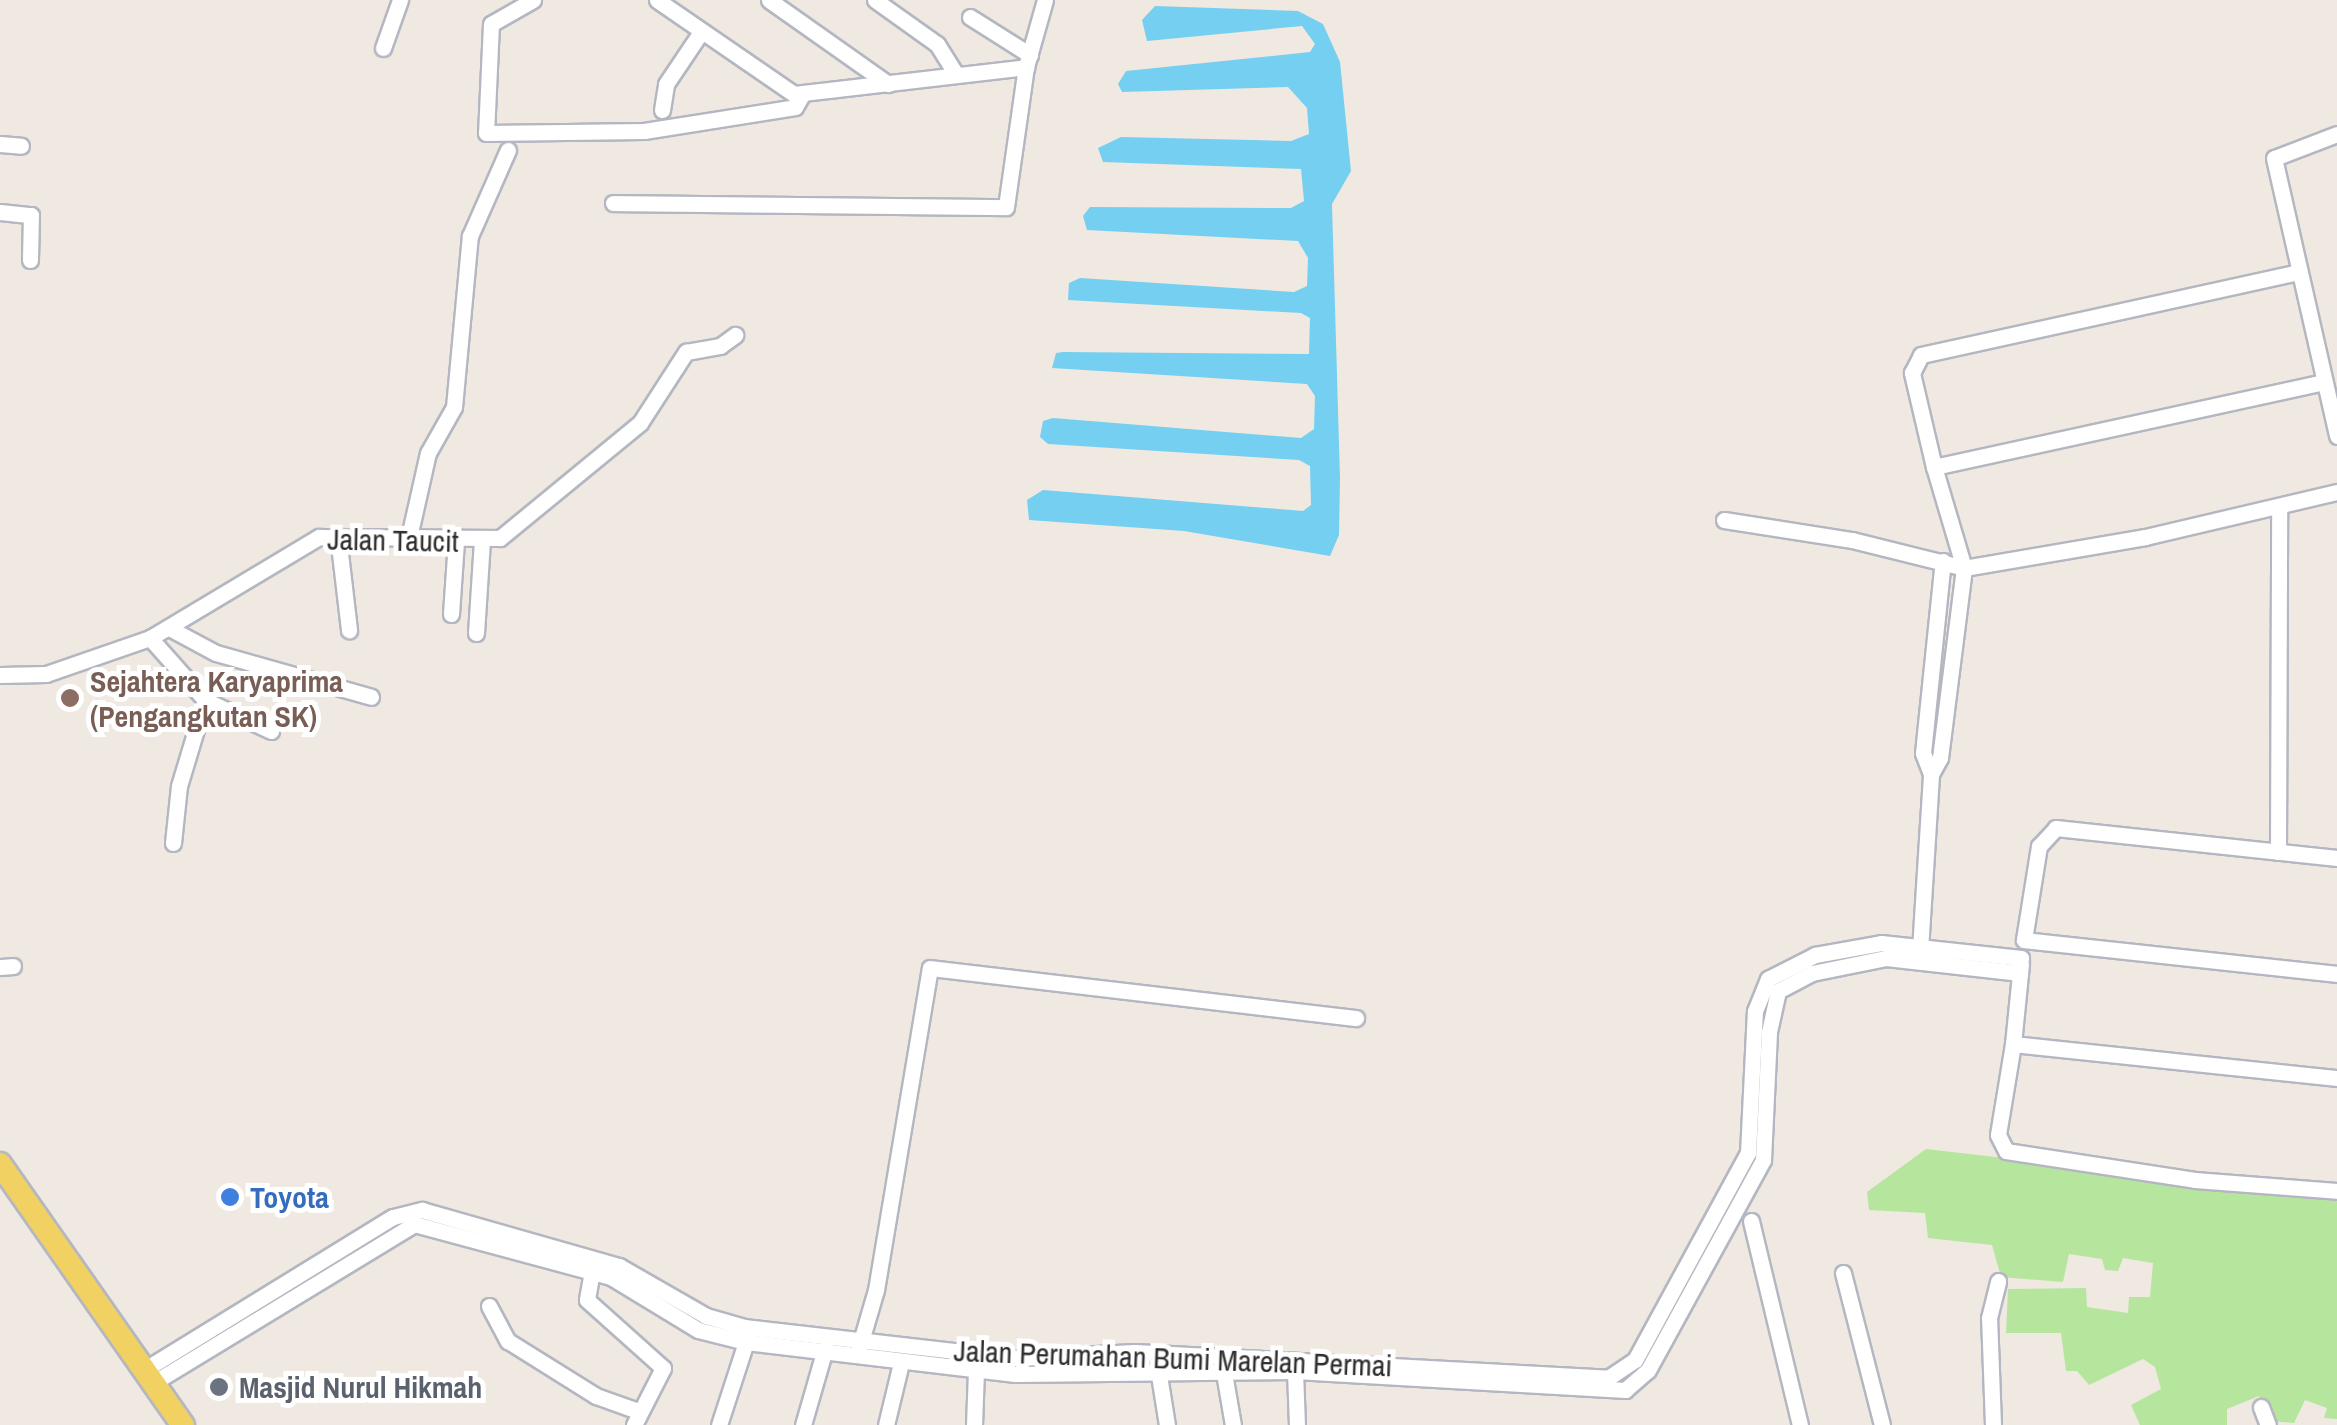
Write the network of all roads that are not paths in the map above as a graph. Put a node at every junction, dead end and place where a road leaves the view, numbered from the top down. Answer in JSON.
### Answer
{"nodes":[{"id":1,"x":533,"y":0,"type":"edge"},
{"id":2,"x":657,"y":0,"type":"edge"},
{"id":3,"x":769,"y":0,"type":"edge"},
{"id":4,"x":875,"y":0,"type":"edge"},
{"id":5,"x":1045,"y":0,"type":"edge"},
{"id":6,"x":404,"y":2,"type":"edge"},
{"id":7,"x":970,"y":17,"type":"dead end"},
{"id":8,"x":701,"y":32,"type":"junction"},
{"id":9,"x":383,"y":48,"type":"dead end"},
{"id":10,"x":1028,"y":61,"type":"junction"},
{"id":11,"x":956,"y":74,"type":"junction"},
{"id":12,"x":888,"y":84,"type":"junction"},
{"id":13,"x":802,"y":95,"type":"junction"},
{"id":14,"x":662,"y":110,"type":"dead end"},
{"id":15,"x":2337,"y":134,"type":"edge"},
{"id":16,"x":0,"y":144,"type":"edge"},
{"id":17,"x":21,"y":146,"type":"dead end"},
{"id":18,"x":508,"y":150,"type":"dead end"},
{"id":19,"x":613,"y":204,"type":"dead end"},
{"id":20,"x":0,"y":212,"type":"edge"},
{"id":21,"x":30,"y":260,"type":"dead end"},
{"id":22,"x":2297,"y":272,"type":"junction"},
{"id":23,"x":735,"y":335,"type":"dead end"},
{"id":24,"x":2323,"y":382,"type":"junction"},
{"id":25,"x":2337,"y":436,"type":"edge"},
{"id":26,"x":1934,"y":467,"type":"junction"},
{"id":27,"x":2337,"y":492,"type":"edge"},
{"id":28,"x":2279,"y":508,"type":"junction"},
{"id":29,"x":1724,"y":520,"type":"dead end"},
{"id":30,"x":338,"y":536,"type":"junction"},
{"id":31,"x":409,"y":537,"type":"junction"},
{"id":32,"x":456,"y":540,"type":"junction"},
{"id":33,"x":482,"y":541,"type":"junction"},
{"id":34,"x":1952,"y":541,"type":"junction"},
{"id":35,"x":1940,"y":566,"type":"junction"},
{"id":36,"x":1964,"y":568,"type":"junction"},
{"id":37,"x":1936,"y":604,"type":"junction"},
{"id":38,"x":1959,"y":606,"type":"junction"},
{"id":39,"x":451,"y":614,"type":"dead end"},
{"id":40,"x":170,"y":629,"type":"junction"},
{"id":41,"x":349,"y":630,"type":"dead end"},
{"id":42,"x":476,"y":633,"type":"dead end"},
{"id":43,"x":150,"y":638,"type":"junction"},
{"id":44,"x":0,"y":675,"type":"edge"},
{"id":45,"x":370,"y":697,"type":"dead end"},
{"id":46,"x":204,"y":700,"type":"junction"},
{"id":47,"x":271,"y":731,"type":"dead end"},
{"id":48,"x":1931,"y":774,"type":"junction"},
{"id":49,"x":173,"y":844,"type":"dead end"},
{"id":50,"x":2278,"y":852,"type":"junction"},
{"id":51,"x":2337,"y":858,"type":"edge"},
{"id":52,"x":2024,"y":940,"type":"junction"},
{"id":53,"x":1919,"y":951,"type":"junction"},
{"id":54,"x":2020,"y":965,"type":"junction"},
{"id":55,"x":2337,"y":974,"type":"edge"},
{"id":56,"x":1356,"y":1018,"type":"dead end"},
{"id":57,"x":2013,"y":1044,"type":"junction"},
{"id":58,"x":2337,"y":1078,"type":"edge"},
{"id":59,"x":0,"y":1164,"type":"edge"},
{"id":60,"x":2337,"y":1191,"type":"edge"},
{"id":61,"x":407,"y":1218,"type":"junction"},
{"id":62,"x":1751,"y":1222,"type":"dead end"},
{"id":63,"x":592,"y":1271,"type":"junction"},
{"id":64,"x":616,"y":1271,"type":"junction"},
{"id":65,"x":1843,"y":1273,"type":"dead end"},
{"id":66,"x":1998,"y":1281,"type":"dead end"},
{"id":67,"x":488,"y":1306,"type":"dead end"},
{"id":68,"x":746,"y":1342,"type":"junction"},
{"id":69,"x":859,"y":1348,"type":"junction"},
{"id":70,"x":825,"y":1349,"type":"junction"},
{"id":71,"x":1135,"y":1360,"type":"junction"},
{"id":72,"x":901,"y":1363,"type":"junction"},
{"id":73,"x":1371,"y":1368,"type":"junction"},
{"id":74,"x":1158,"y":1369,"type":"junction"},
{"id":75,"x":976,"y":1370,"type":"junction"},
{"id":76,"x":1295,"y":1371,"type":"junction"},
{"id":77,"x":1224,"y":1373,"type":"junction"},
{"id":78,"x":148,"y":1376,"type":"junction"},
{"id":79,"x":2261,"y":1407,"type":"dead end"},
{"id":80,"x":636,"y":1418,"type":"edge"},
{"id":81,"x":183,"y":1425,"type":"edge"},
{"id":82,"x":720,"y":1425,"type":"edge"},
{"id":83,"x":803,"y":1425,"type":"edge"},
{"id":84,"x":886,"y":1425,"type":"edge"},
{"id":85,"x":974,"y":1425,"type":"edge"},
{"id":86,"x":1167,"y":1425,"type":"edge"},
{"id":87,"x":1233,"y":1425,"type":"edge"},
{"id":88,"x":1297,"y":1425,"type":"edge"},
{"id":89,"x":1800,"y":1425,"type":"edge"},
{"id":90,"x":1882,"y":1425,"type":"edge"},
{"id":91,"x":1994,"y":1425,"type":"edge"},
{"id":92,"x":2268,"y":1425,"type":"edge"}],
"edges":[{"from":1,"to":13,"type":"street"},
{"from":2,"to":8,"type":"street"},
{"from":3,"to":12,"type":"street"},
{"from":4,"to":11,"type":"street"},
{"from":5,"to":10,"type":"street"},
{"from":6,"to":9,"type":"street"},
{"from":7,"to":10,"type":"street"},
{"from":8,"to":13,"type":"street"},
{"from":8,"to":14,"type":"street"},
{"from":10,"to":11,"type":"street"},
{"from":10,"to":19,"type":"street"},
{"from":11,"to":12,"type":"street"},
{"from":12,"to":13,"type":"street"},
{"from":15,"to":22,"type":"street"},
{"from":16,"to":17,"type":"street"},
{"from":18,"to":31,"type":"street"},
{"from":20,"to":21,"type":"street"},
{"from":22,"to":24,"type":"street"},
{"from":22,"to":26,"type":"street"},
{"from":23,"to":33,"type":"street","name":"Jalan Taucit"},
{"from":24,"to":25,"type":"street"},
{"from":24,"to":26,"type":"street"},
{"from":26,"to":34,"type":"street"},
{"from":27,"to":28,"type":"street"},
{"from":28,"to":36,"type":"street"},
{"from":28,"to":50,"type":"street"},
{"from":29,"to":35,"type":"street"},
{"from":30,"to":31,"type":"street","name":"Jalan Taucit"},
{"from":30,"to":40,"type":"street","name":"Jalan Taucit"},
{"from":30,"to":41,"type":"street"},
{"from":31,"to":32,"type":"street","name":"Jalan Taucit"},
{"from":32,"to":33,"type":"street","name":"Jalan Taucit"},
{"from":32,"to":39,"type":"street"},
{"from":33,"to":42,"type":"street"},
{"from":34,"to":35,"type":"street"},
{"from":34,"to":36,"type":"street"},
{"from":35,"to":36,"type":"street"},
{"from":35,"to":37,"type":"street"},
{"from":36,"to":38,"type":"street"},
{"from":37,"to":38,"type":"street"},
{"from":37,"to":48,"type":"street"},
{"from":38,"to":48,"type":"street"},
{"from":40,"to":43,"type":"street","name":"Jalan Taucit"},
{"from":40,"to":45,"type":"street"},
{"from":43,"to":44,"type":"street","name":"Jalan Taucit"},
{"from":43,"to":46,"type":"street"},
{"from":46,"to":47,"type":"street"},
{"from":46,"to":49,"type":"street"},
{"from":48,"to":53,"type":"street"},
{"from":50,"to":51,"type":"street"},
{"from":50,"to":52,"type":"street"},
{"from":52,"to":54,"type":"street"},
{"from":52,"to":55,"type":"street"},
{"from":53,"to":54,"type":"street"},
{"from":53,"to":73,"type":"street","name":"Jalan Perumahan Bumi Marelan Permai"},
{"from":54,"to":57,"type":"street"},
{"from":56,"to":69,"type":"street"},
{"from":57,"to":58,"type":"street"},
{"from":57,"to":60,"type":"street"},
{"from":59,"to":78,"type":"main road"},
{"from":61,"to":63,"type":"street","name":"Jalan Perumahan Bumi Marelan Permai"},
{"from":61,"to":64,"type":"street","name":"Jalan Perumahan Bumi Marelan Permai"},
{"from":61,"to":78,"type":"street"},
{"from":62,"to":89,"type":"street"},
{"from":63,"to":64,"type":"street","name":"Jalan Perumahan Bumi Marelan Permai"},
{"from":63,"to":80,"type":"street"},
{"from":64,"to":68,"type":"street","name":"Jalan Perumahan Bumi Marelan Permai"},
{"from":64,"to":69,"type":"street","name":"Jalan Perumahan Bumi Marelan Permai"},
{"from":65,"to":90,"type":"street"},
{"from":66,"to":91,"type":"street"},
{"from":67,"to":80,"type":"street"},
{"from":68,"to":70,"type":"street","name":"Jalan Perumahan Bumi Marelan Permai"},
{"from":68,"to":82,"type":"street"},
{"from":69,"to":70,"type":"street","name":"Jalan Perumahan Bumi Marelan Permai"},
{"from":69,"to":71,"type":"street","name":"Jalan Perumahan Bumi Marelan Permai"},
{"from":69,"to":72,"type":"street","name":"Jalan Perumahan Bumi Marelan Permai"},
{"from":70,"to":83,"type":"street"},
{"from":71,"to":73,"type":"street","name":"Jalan Perumahan Bumi Marelan Permai"},
{"from":71,"to":74,"type":"street","name":"Jalan Perumahan Bumi Marelan Permai"},
{"from":71,"to":75,"type":"street","name":"Jalan Perumahan Bumi Marelan Permai"},
{"from":72,"to":75,"type":"street","name":"Jalan Perumahan Bumi Marelan Permai"},
{"from":72,"to":84,"type":"street"},
{"from":73,"to":76,"type":"street","name":"Jalan Perumahan Bumi Marelan Permai"},
{"from":74,"to":77,"type":"street","name":"Jalan Perumahan Bumi Marelan Permai"},
{"from":74,"to":86,"type":"street"},
{"from":75,"to":85,"type":"street"},
{"from":76,"to":77,"type":"street","name":"Jalan Perumahan Bumi Marelan Permai"},
{"from":76,"to":88,"type":"street"},
{"from":77,"to":87,"type":"street"},
{"from":78,"to":81,"type":"main road"},
{"from":79,"to":92,"type":"street"}]}
